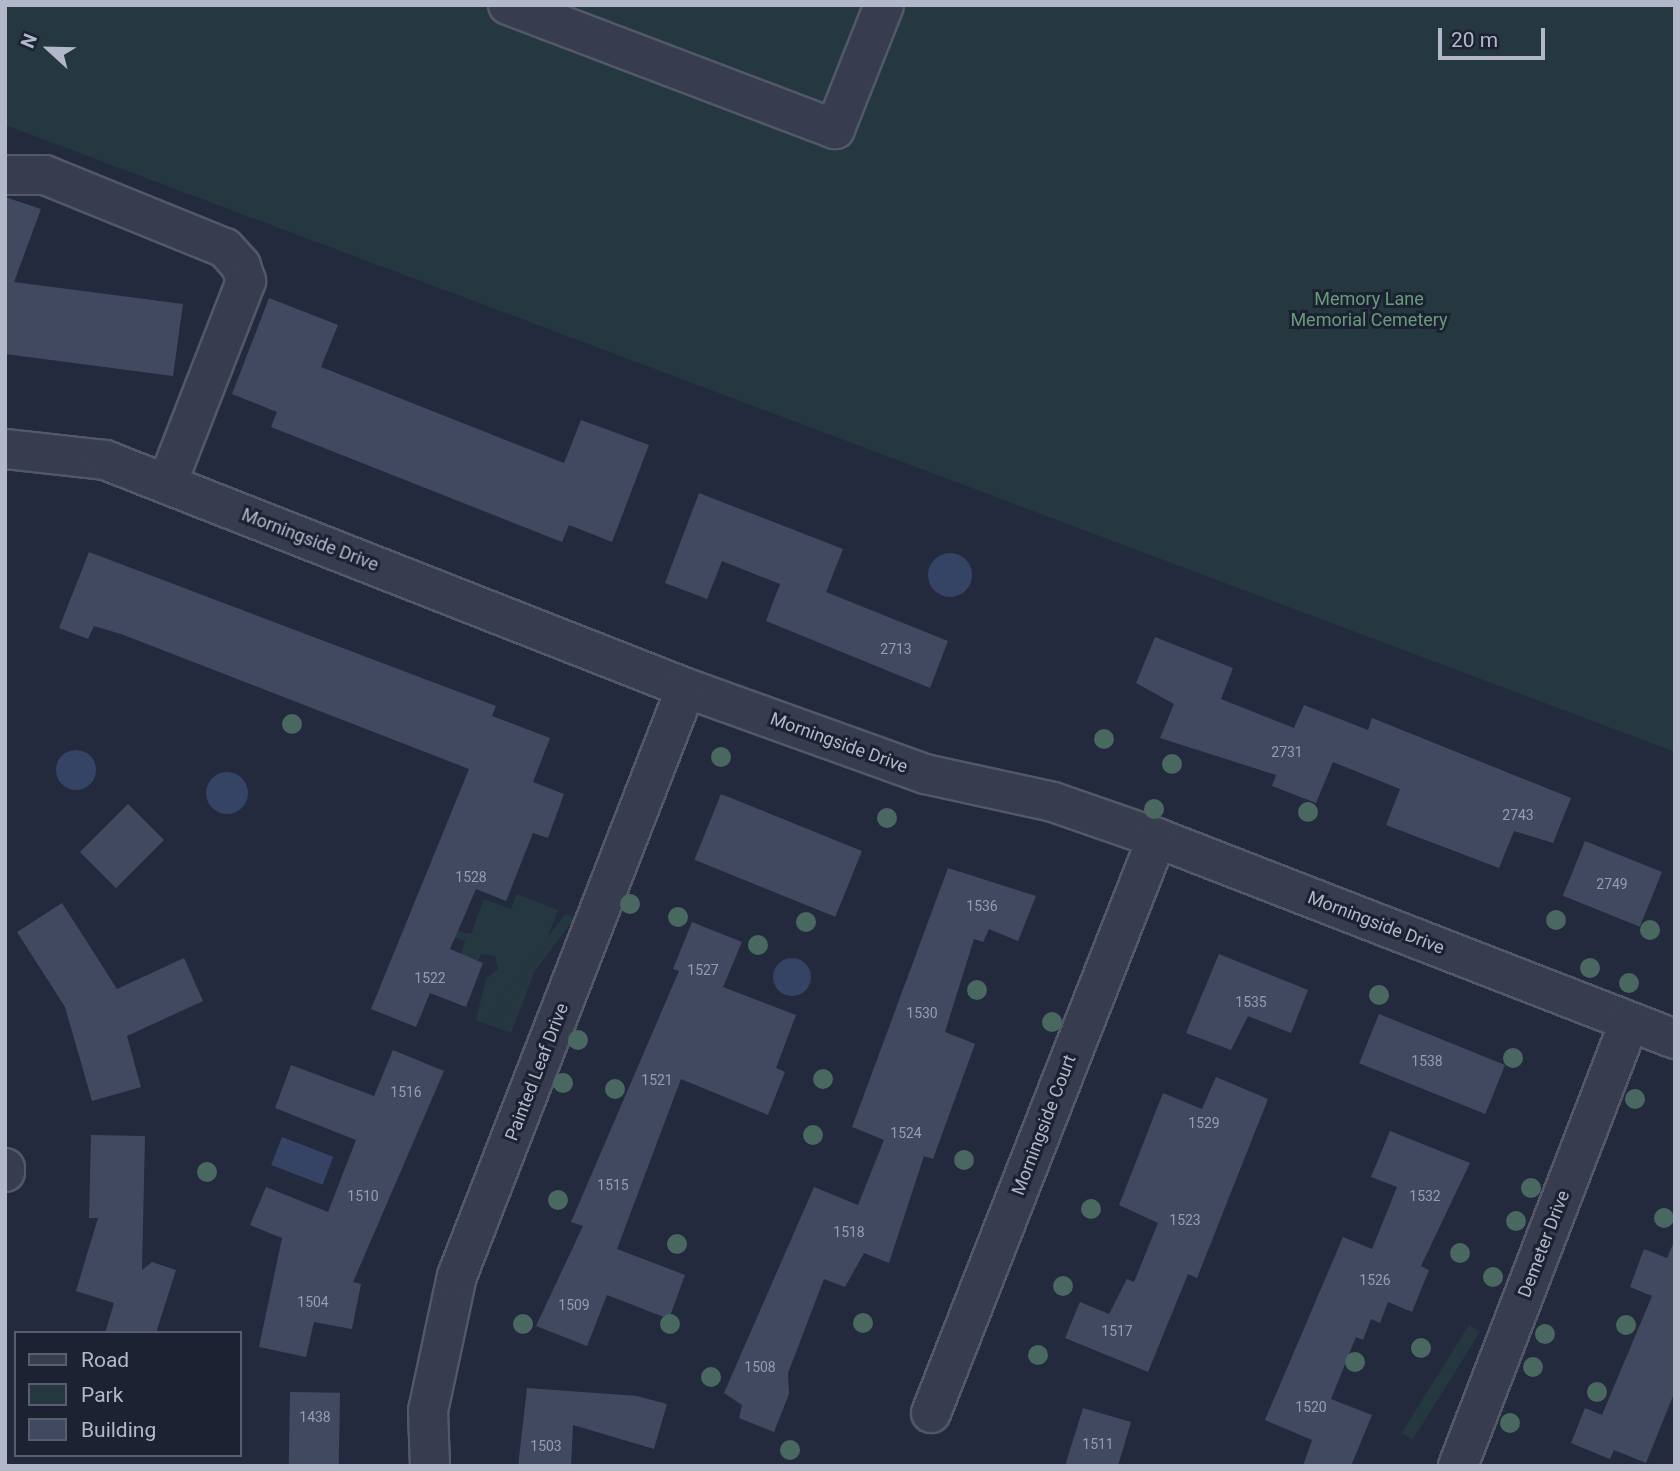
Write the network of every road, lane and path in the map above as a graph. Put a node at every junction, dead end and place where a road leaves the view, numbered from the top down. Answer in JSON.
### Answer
{"nodes":[{"id":1,"x":508,"y":5,"type":"edge"},
{"id":2,"x":884,"y":5,"type":"edge"},
{"id":3,"x":5,"y":175,"type":"edge"},
{"id":4,"x":5,"y":449,"type":"edge"},
{"id":5,"x":167,"y":484,"type":"junction"},
{"id":6,"x":686,"y":688,"type":"junction"},
{"id":7,"x":1157,"y":838,"type":"junction"},
{"id":8,"x":1629,"y":1022,"type":"junction"},
{"id":9,"x":1675,"y":1039,"type":"edge"},
{"id":10,"x":931,"y":1413,"type":"dead end"},
{"id":11,"x":430,"y":1466,"type":"edge"},
{"id":12,"x":1458,"y":1466,"type":"edge"}],
"edges":[{"from":1,"to":2,"type":"street"},
{"from":3,"to":5,"type":"street"},
{"from":4,"to":5,"type":"street","name":"Morningside Drive"},
{"from":5,"to":6,"type":"street","name":"Morningside Drive"},
{"from":6,"to":7,"type":"street","name":"Morningside Drive"},
{"from":6,"to":11,"type":"street","name":"Painted Leaf Drive"},
{"from":7,"to":8,"type":"street","name":"Morningside Drive"},
{"from":7,"to":10,"type":"street","name":"Morningside Court"},
{"from":8,"to":9,"type":"street","name":"Morningside Drive"},
{"from":8,"to":12,"type":"street","name":"Demeter Drive"}]}
